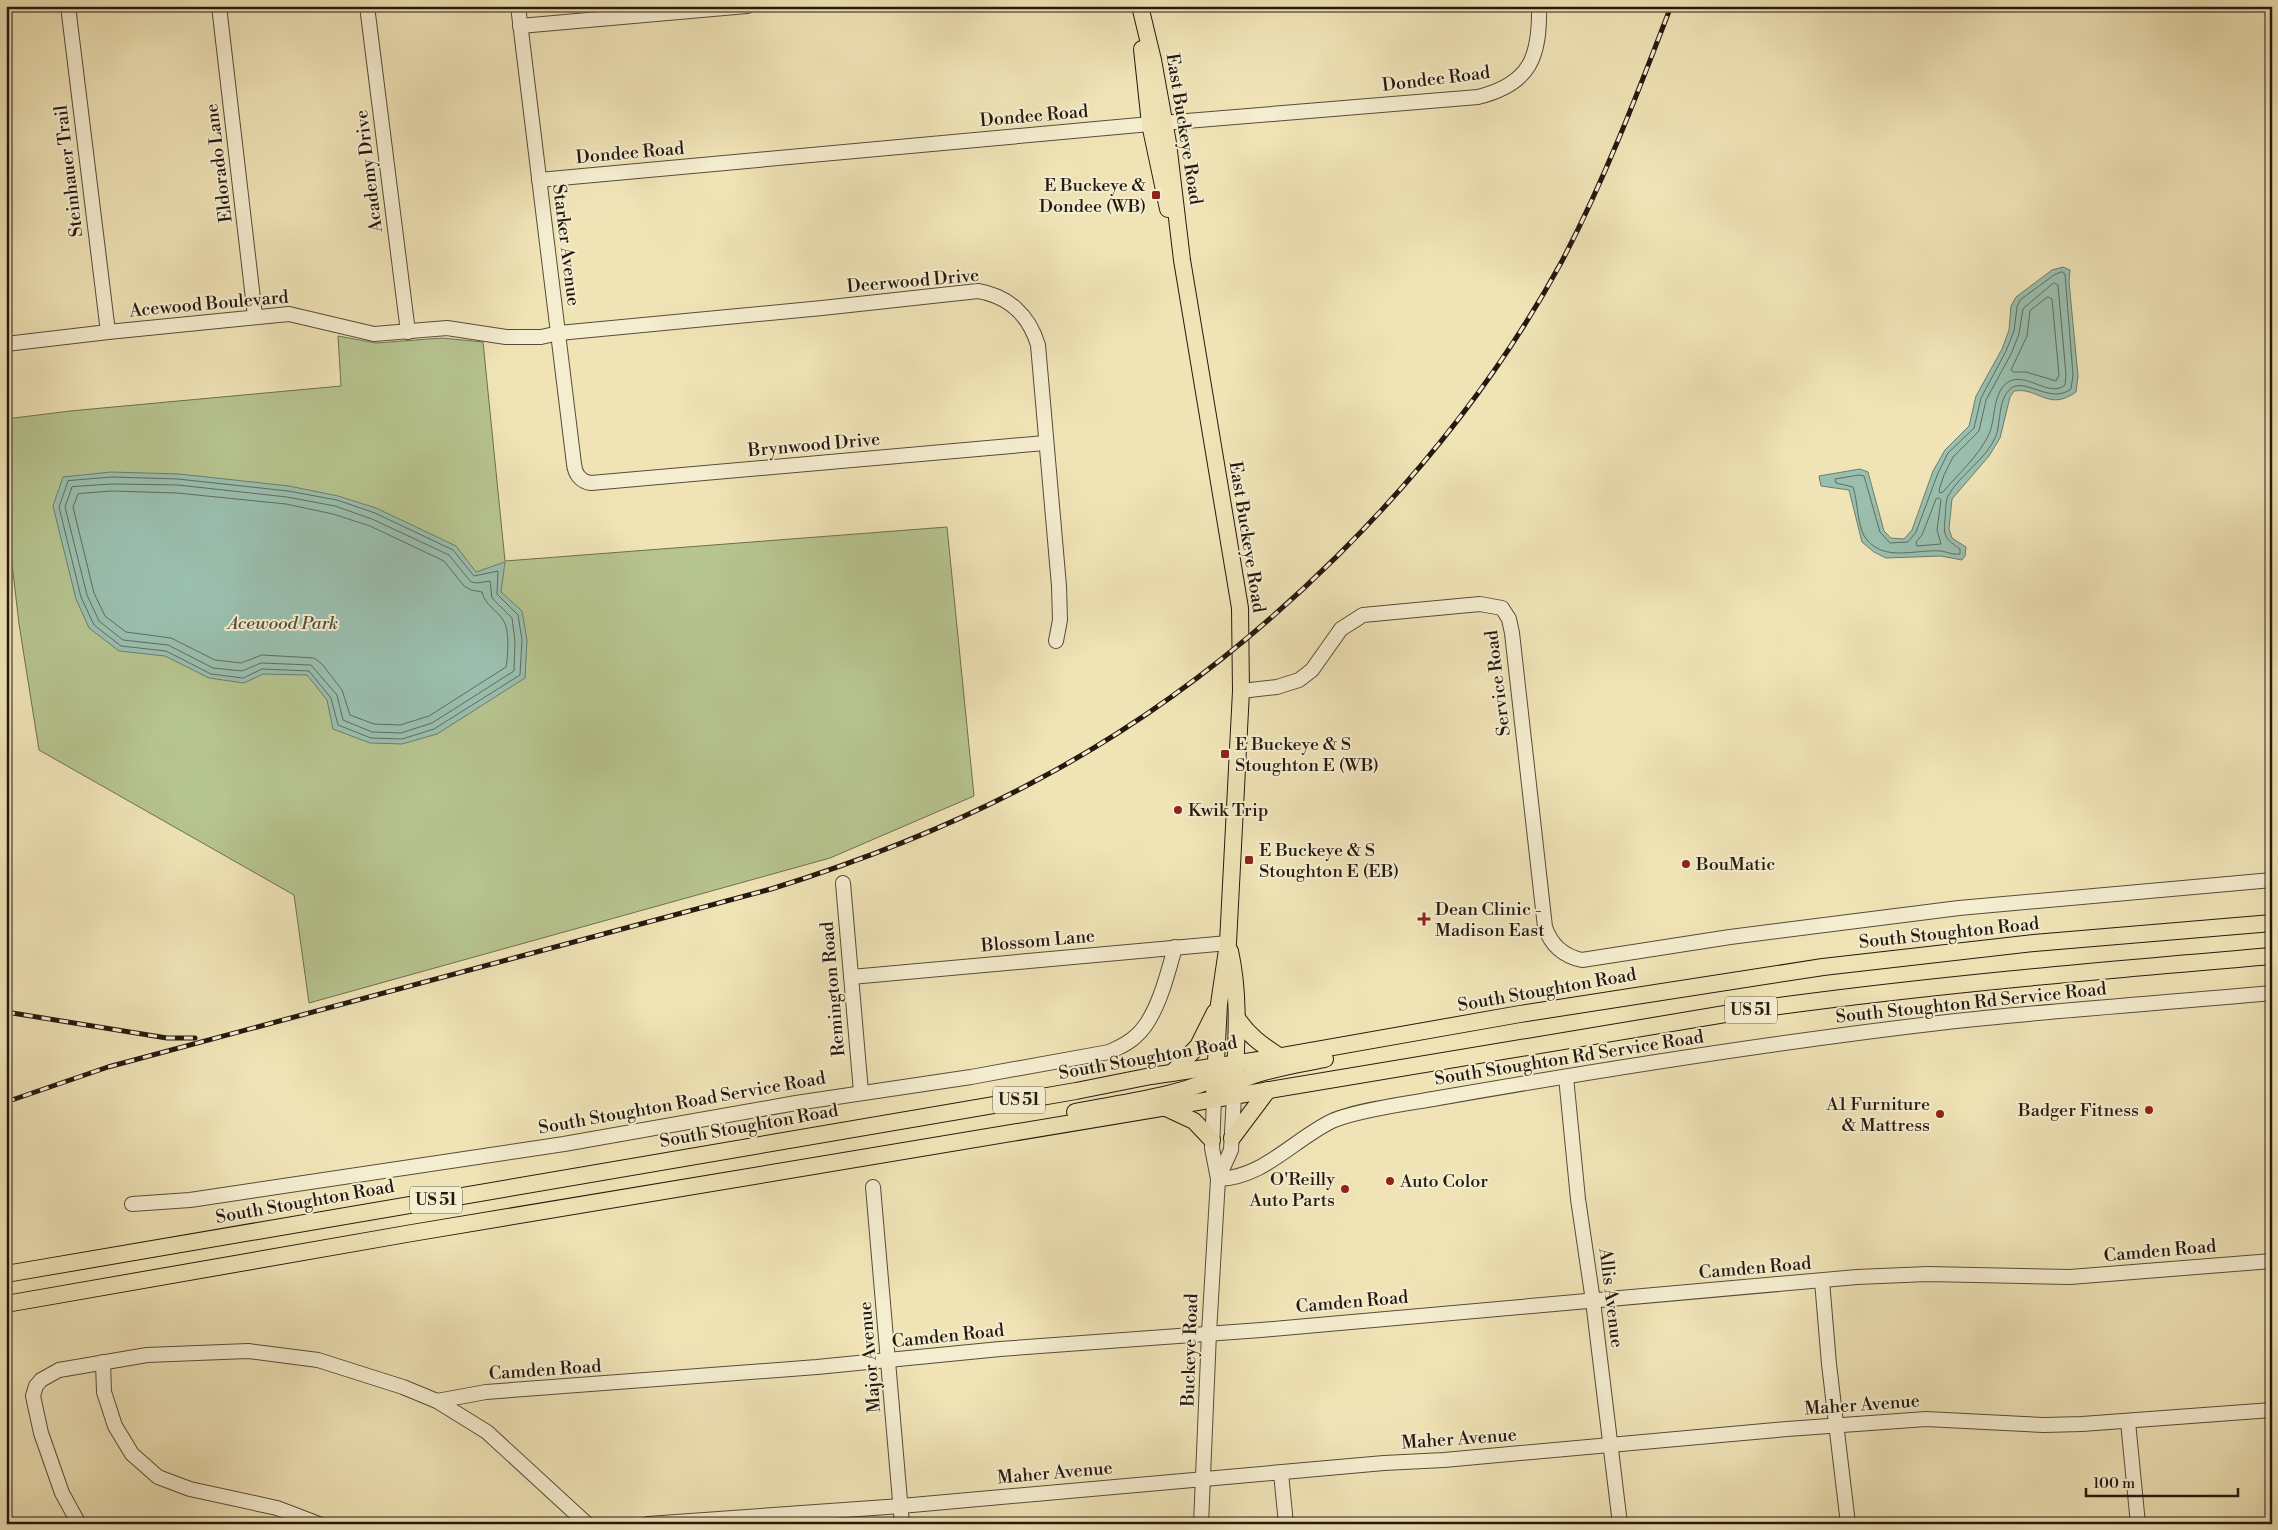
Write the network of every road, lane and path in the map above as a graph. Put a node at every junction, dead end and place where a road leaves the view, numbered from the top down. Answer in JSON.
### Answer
{"nodes":[{"id":1,"x":68,"y":6,"type":"edge"},
{"id":2,"x":219,"y":6,"type":"edge"},
{"id":3,"x":367,"y":6,"type":"edge"},
{"id":4,"x":518,"y":6,"type":"edge"},
{"id":5,"x":747,"y":6,"type":"edge"},
{"id":6,"x":1139,"y":6,"type":"edge"},
{"id":7,"x":1539,"y":6,"type":"edge"},
{"id":8,"x":520,"y":26,"type":"junction"},
{"id":9,"x":1158,"y":124,"type":"junction"},
{"id":10,"x":539,"y":180,"type":"junction"},
{"id":11,"x":255,"y":316,"type":"junction"},
{"id":12,"x":108,"y":332,"type":"junction"},
{"id":13,"x":408,"y":332,"type":"junction"},
{"id":14,"x":559,"y":333,"type":"junction"},
{"id":15,"x":8,"y":344,"type":"edge"},
{"id":16,"x":1045,"y":443,"type":"junction"},
{"id":17,"x":587,"y":483,"type":"joint"},
{"id":18,"x":1056,"y":641,"type":"dead end"},
{"id":19,"x":1241,"y":691,"type":"junction"},
{"id":20,"x":2272,"y":880,"type":"edge"},
{"id":21,"x":843,"y":883,"type":"dead end"},
{"id":22,"x":2272,"y":923,"type":"edge"},
{"id":23,"x":1545,"y":927,"type":"joint"},
{"id":24,"x":1228,"y":943,"type":"junction"},
{"id":25,"x":1175,"y":947,"type":"junction"},
{"id":26,"x":2272,"y":956,"type":"edge"},
{"id":27,"x":851,"y":977,"type":"junction"},
{"id":28,"x":2272,"y":993,"type":"edge"},
{"id":29,"x":1219,"y":1004,"type":"junction"},
{"id":30,"x":1520,"y":1014,"type":"junction"},
{"id":31,"x":1237,"y":1018,"type":"junction"},
{"id":32,"x":1279,"y":1056,"type":"junction"},
{"id":33,"x":1235,"y":1064,"type":"junction"},
{"id":34,"x":1215,"y":1072,"type":"junction"},
{"id":35,"x":1172,"y":1073,"type":"junction"},
{"id":36,"x":1566,"y":1077,"type":"junction"},
{"id":37,"x":1234,"y":1090,"type":"junction"},
{"id":38,"x":1268,"y":1090,"type":"junction"},
{"id":39,"x":861,"y":1092,"type":"junction"},
{"id":40,"x":1214,"y":1099,"type":"junction"},
{"id":41,"x":1164,"y":1108,"type":"junction"},
{"id":42,"x":1232,"y":1138,"type":"junction"},
{"id":43,"x":1212,"y":1140,"type":"junction"},
{"id":44,"x":962,"y":1142,"type":"junction"},
{"id":45,"x":1218,"y":1178,"type":"junction"},
{"id":46,"x":874,"y":1187,"type":"dead end"},
{"id":47,"x":132,"y":1204,"type":"dead end"},
{"id":48,"x":2272,"y":1261,"type":"edge"},
{"id":49,"x":6,"y":1274,"type":"edge"},
{"id":50,"x":1822,"y":1281,"type":"junction"},
{"id":51,"x":1593,"y":1301,"type":"junction"},
{"id":52,"x":9,"y":1304,"type":"edge"},
{"id":53,"x":1209,"y":1333,"type":"junction"},
{"id":54,"x":890,"y":1360,"type":"junction"},
{"id":55,"x":103,"y":1362,"type":"junction"},
{"id":56,"x":437,"y":1401,"type":"junction"},
{"id":57,"x":2272,"y":1410,"type":"edge"},
{"id":58,"x":2128,"y":1422,"type":"junction"},
{"id":59,"x":1836,"y":1425,"type":"junction"},
{"id":60,"x":1611,"y":1446,"type":"junction"},
{"id":61,"x":1282,"y":1473,"type":"junction"},
{"id":62,"x":1204,"y":1480,"type":"junction"},
{"id":63,"x":901,"y":1506,"type":"junction"},
{"id":64,"x":79,"y":1524,"type":"edge"},
{"id":65,"x":319,"y":1524,"type":"edge"},
{"id":66,"x":587,"y":1524,"type":"edge"},
{"id":67,"x":648,"y":1524,"type":"edge"},
{"id":68,"x":902,"y":1524,"type":"edge"},
{"id":69,"x":1201,"y":1524,"type":"edge"},
{"id":70,"x":1286,"y":1524,"type":"edge"},
{"id":71,"x":1620,"y":1524,"type":"edge"},
{"id":72,"x":1848,"y":1524,"type":"edge"},
{"id":73,"x":2138,"y":1524,"type":"edge"}],
"edges":[{"from":1,"to":12,"type":"street","name":"Steinhauer Trail"},
{"from":2,"to":11,"type":"street","name":"Eldorado Lane"},
{"from":3,"to":13,"type":"street","name":"Academy Drive"},
{"from":4,"to":8,"type":"street","name":"Starker Avenue"},
{"from":5,"to":8,"type":"street"},
{"from":6,"to":9,"type":"main road","name":"East Buckeye Road"},
{"from":7,"to":9,"type":"street","name":"Dondee Road"},
{"from":8,"to":10,"type":"street","name":"Starker Avenue"},
{"from":9,"to":10,"type":"street","name":"Dondee Road"},
{"from":9,"to":19,"type":"main road","name":"East Buckeye Road"},
{"from":10,"to":14,"type":"street","name":"Starker Avenue"},
{"from":11,"to":12,"type":"street","name":"Acewood Boulevard"},
{"from":11,"to":13,"type":"street","name":"Acewood Boulevard"},
{"from":12,"to":15,"type":"street","name":"Acewood Boulevard"},
{"from":13,"to":14,"type":"street","name":"Acewood Boulevard"},
{"from":14,"to":16,"type":"street","name":"Deerwood Drive"},
{"from":14,"to":17,"type":"street","name":"Starker Avenue"},
{"from":16,"to":17,"type":"street","name":"Brynwood Drive"},
{"from":16,"to":18,"type":"street","name":"Deerwood Drive"},
{"from":19,"to":23,"type":"street","name":"Service Road"},
{"from":19,"to":24,"type":"main road","name":"East Buckeye Road"},
{"from":20,"to":23,"type":"street","name":"South Stoughton Road"},
{"from":21,"to":27,"type":"street","name":"Remington Road"},
{"from":22,"to":30,"type":"main road","name":"South Stoughton Road","number":"US 51"},
{"from":24,"to":25,"type":"street","name":"Blossom Lane"},
{"from":24,"to":29,"type":"main road","name":"East Buckeye Road"},
{"from":24,"to":31,"type":"main road","name":"East Buckeye Road"},
{"from":25,"to":27,"type":"street","name":"Blossom Lane"},
{"from":25,"to":39,"type":"street","name":"South Stoughton Road Service Road"},
{"from":26,"to":38,"type":"main road","number":"US 51"},
{"from":27,"to":39,"type":"street","name":"Remington Road"},
{"from":28,"to":36,"type":"street","name":"South Stoughton Rd Service Road"},
{"from":29,"to":34,"type":"main road","name":"East Buckeye Road"},
{"from":29,"to":35,"type":"main road"},
{"from":30,"to":32,"type":"main road","name":"South Stoughton Road","number":"US 51"},
{"from":30,"to":37,"type":"main road"},
{"from":31,"to":32,"type":"main road"},
{"from":31,"to":33,"type":"main road","name":"East Buckeye Road"},
{"from":32,"to":33,"type":"main road","name":"South Stoughton Road","number":"US 51"},
{"from":33,"to":34,"type":"main road","name":"South Stoughton Road","number":"US 51"},
{"from":33,"to":37,"type":"main road","name":"East Buckeye Road"},
{"from":34,"to":35,"type":"main road","name":"South Stoughton Road","number":"US 51"},
{"from":34,"to":40,"type":"main road","name":"East Buckeye Road"},
{"from":34,"to":44,"type":"main road"},
{"from":35,"to":49,"type":"main road","name":"South Stoughton Road","number":"US 51"},
{"from":36,"to":45,"type":"street","name":"South Stoughton Rd Service Road"},
{"from":36,"to":51,"type":"street","name":"Allis Avenue"},
{"from":37,"to":38,"type":"main road","number":"US 51"},
{"from":37,"to":40,"type":"main road","number":"US 51"},
{"from":37,"to":42,"type":"street","name":"Buckeye Road"},
{"from":38,"to":42,"type":"main road"},
{"from":39,"to":47,"type":"street","name":"South Stoughton Road Service Road"},
{"from":40,"to":41,"type":"main road","number":"US 51"},
{"from":40,"to":43,"type":"street","name":"Buckeye Road"},
{"from":41,"to":43,"type":"main road"},
{"from":41,"to":44,"type":"main road","number":"US 51"},
{"from":42,"to":45,"type":"street","name":"Buckeye Road"},
{"from":43,"to":45,"type":"street","name":"Buckeye Road"},
{"from":44,"to":52,"type":"main road","number":"US 51"},
{"from":45,"to":53,"type":"street","name":"Buckeye Road"},
{"from":46,"to":54,"type":"street","name":"Major Avenue"},
{"from":48,"to":50,"type":"street","name":"Camden Road"},
{"from":50,"to":51,"type":"street","name":"Camden Road"},
{"from":50,"to":59,"type":"street"},
{"from":51,"to":53,"type":"street","name":"Camden Road"},
{"from":51,"to":60,"type":"street","name":"Allis Avenue"},
{"from":53,"to":54,"type":"street","name":"Camden Road"},
{"from":53,"to":62,"type":"street","name":"Buckeye Road"},
{"from":54,"to":56,"type":"street","name":"Camden Road"},
{"from":54,"to":63,"type":"street","name":"Major Avenue"},
{"from":55,"to":56,"type":"street"},
{"from":55,"to":64,"type":"street"},
{"from":55,"to":65,"type":"street"},
{"from":56,"to":66,"type":"street"},
{"from":57,"to":58,"type":"street","name":"Maher Avenue"},
{"from":58,"to":59,"type":"street","name":"Maher Avenue"},
{"from":58,"to":73,"type":"street"},
{"from":59,"to":60,"type":"street","name":"Maher Avenue"},
{"from":59,"to":72,"type":"street"},
{"from":60,"to":61,"type":"street","name":"Maher Avenue"},
{"from":60,"to":71,"type":"street","name":"Allis Avenue"},
{"from":61,"to":62,"type":"street","name":"Maher Avenue"},
{"from":61,"to":70,"type":"street"},
{"from":62,"to":63,"type":"street","name":"Maher Avenue"},
{"from":62,"to":69,"type":"street","name":"Buckeye Road"},
{"from":63,"to":67,"type":"street","name":"Maher Avenue"},
{"from":63,"to":68,"type":"street","name":"Major Avenue"}]}
